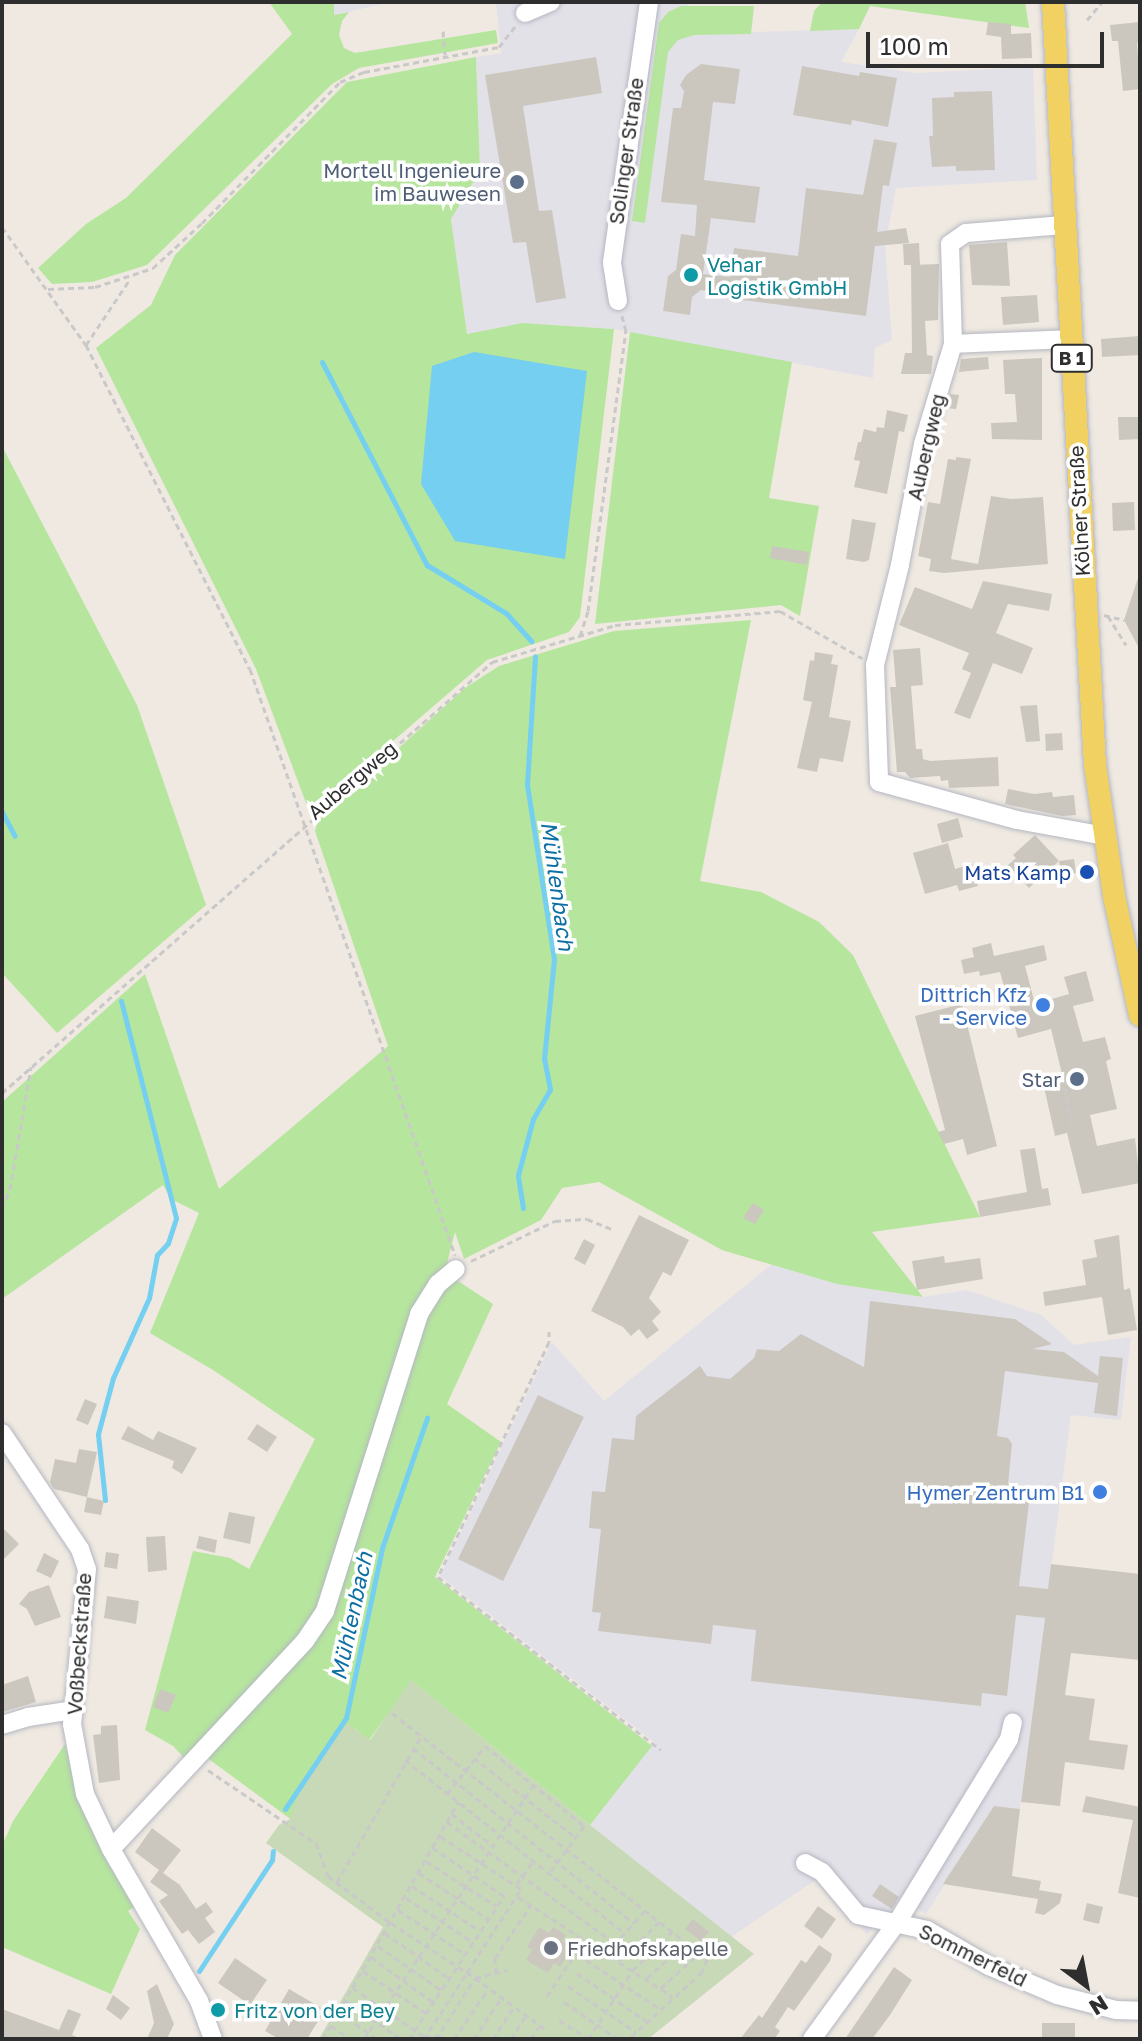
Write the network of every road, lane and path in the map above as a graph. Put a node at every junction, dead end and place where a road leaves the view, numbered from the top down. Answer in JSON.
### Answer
{"nodes":[{"id":1,"x":551,"y":2,"type":"edge"},
{"id":2,"x":649,"y":2,"type":"edge"},
{"id":3,"x":1053,"y":2,"type":"edge"},
{"id":4,"x":1102,"y":2,"type":"edge"},
{"id":5,"x":525,"y":13,"type":"joint"},
{"id":6,"x":1087,"y":20,"type":"dead end"},
{"id":7,"x":443,"y":31,"type":"dead end"},
{"id":8,"x":445,"y":55,"type":"junction"},
{"id":9,"x":1064,"y":225,"type":"junction"},
{"id":10,"x":2,"y":227,"type":"edge"},
{"id":11,"x":132,"y":277,"type":"junction"},
{"id":12,"x":48,"y":289,"type":"junction"},
{"id":13,"x":618,"y":301,"type":"joint"},
{"id":14,"x":1071,"y":339,"type":"junction"},
{"id":15,"x":953,"y":344,"type":"junction"},
{"id":16,"x":86,"y":345,"type":"junction"},
{"id":17,"x":1108,"y":616,"type":"dead end"},
{"id":18,"x":580,"y":636,"type":"junction"},
{"id":19,"x":1126,"y":645,"type":"dead end"},
{"id":20,"x":875,"y":665,"type":"junction"},
{"id":21,"x":306,"y":824,"type":"junction"},
{"id":22,"x":1105,"y":836,"type":"junction"},
{"id":23,"x":1140,"y":1015,"type":"edge"},
{"id":24,"x":31,"y":1067,"type":"junction"},
{"id":25,"x":1062,"y":1078,"type":"dead end"},
{"id":26,"x":2,"y":1093,"type":"edge"},
{"id":27,"x":1072,"y":1124,"type":"dead end"},
{"id":28,"x":2,"y":1208,"type":"edge"},
{"id":29,"x":614,"y":1230,"type":"dead end"},
{"id":30,"x":456,"y":1269,"type":"junction"},
{"id":31,"x":549,"y":1331,"type":"dead end"},
{"id":32,"x":2,"y":1433,"type":"edge"},
{"id":33,"x":74,"y":1710,"type":"junction"},
{"id":34,"x":392,"y":1713,"type":"dead end"},
{"id":35,"x":1013,"y":1722,"type":"dead end"},
{"id":36,"x":2,"y":1725,"type":"edge"},
{"id":37,"x":422,"y":1735,"type":"junction"},
{"id":38,"x":413,"y":1748,"type":"junction"},
{"id":39,"x":661,"y":1750,"type":"dead end"},
{"id":40,"x":474,"y":1758,"type":"junction"},
{"id":41,"x":405,"y":1760,"type":"junction"},
{"id":42,"x":195,"y":1761,"type":"junction"},
{"id":43,"x":465,"y":1769,"type":"junction"},
{"id":44,"x":455,"y":1783,"type":"junction"},
{"id":45,"x":534,"y":1784,"type":"junction"},
{"id":46,"x":447,"y":1795,"type":"junction"},
{"id":47,"x":526,"y":1797,"type":"junction"},
{"id":48,"x":458,"y":1802,"type":"junction"},
{"id":49,"x":517,"y":1810,"type":"junction"},
{"id":50,"x":452,"y":1814,"type":"junction"},
{"id":51,"x":447,"y":1822,"type":"junction"},
{"id":52,"x":508,"y":1823,"type":"junction"},
{"id":53,"x":500,"y":1835,"type":"junction"},
{"id":54,"x":440,"y":1836,"type":"junction"},
{"id":55,"x":576,"y":1837,"type":"junction"},
{"id":56,"x":493,"y":1846,"type":"junction"},
{"id":57,"x":433,"y":1848,"type":"junction"},
{"id":58,"x":111,"y":1849,"type":"junction"},
{"id":59,"x":567,"y":1849,"type":"junction"},
{"id":60,"x":489,"y":1852,"type":"junction"},
{"id":61,"x":426,"y":1861,"type":"junction"},
{"id":62,"x":533,"y":1861,"type":"junction"},
{"id":63,"x":557,"y":1862,"type":"junction"},
{"id":64,"x":482,"y":1863,"type":"junction"},
{"id":65,"x":805,"y":1863,"type":"dead end"},
{"id":66,"x":419,"y":1873,"type":"junction"},
{"id":67,"x":549,"y":1874,"type":"junction"},
{"id":68,"x":473,"y":1875,"type":"junction"},
{"id":69,"x":523,"y":1877,"type":"junction"},
{"id":70,"x":337,"y":1882,"type":"junction"},
{"id":71,"x":412,"y":1886,"type":"junction"},
{"id":72,"x":466,"y":1886,"type":"junction"},
{"id":73,"x":516,"y":1886,"type":"junction"},
{"id":74,"x":517,"y":1896,"type":"junction"},
{"id":75,"x":405,"y":1898,"type":"junction"},
{"id":76,"x":458,"y":1899,"type":"junction"},
{"id":77,"x":531,"y":1905,"type":"junction"},
{"id":78,"x":497,"y":1906,"type":"junction"},
{"id":79,"x":398,"y":1910,"type":"junction"},
{"id":80,"x":450,"y":1910,"type":"junction"},
{"id":81,"x":645,"y":1911,"type":"junction"},
{"id":82,"x":488,"y":1919,"type":"junction"},
{"id":83,"x":898,"y":1921,"type":"junction"},
{"id":84,"x":442,"y":1922,"type":"junction"},
{"id":85,"x":659,"y":1922,"type":"junction"},
{"id":86,"x":391,"y":1923,"type":"junction"},
{"id":87,"x":634,"y":1923,"type":"junction"},
{"id":88,"x":480,"y":1931,"type":"junction"},
{"id":89,"x":672,"y":1932,"type":"junction"},
{"id":90,"x":385,"y":1933,"type":"junction"},
{"id":91,"x":434,"y":1933,"type":"junction"},
{"id":92,"x":625,"y":1933,"type":"junction"},
{"id":93,"x":585,"y":1939,"type":"junction"},
{"id":94,"x":473,"y":1942,"type":"junction"},
{"id":95,"x":615,"y":1943,"type":"junction"},
{"id":96,"x":686,"y":1943,"type":"junction"},
{"id":97,"x":378,"y":1946,"type":"junction"},
{"id":98,"x":426,"y":1946,"type":"junction"},
{"id":99,"x":606,"y":1953,"type":"junction"},
{"id":100,"x":699,"y":1953,"type":"junction"},
{"id":101,"x":465,"y":1954,"type":"junction"},
{"id":102,"x":371,"y":1957,"type":"junction"},
{"id":103,"x":418,"y":1957,"type":"junction"},
{"id":104,"x":586,"y":1960,"type":"dead end"},
{"id":105,"x":618,"y":1961,"type":"junction"},
{"id":106,"x":457,"y":1966,"type":"junction"},
{"id":107,"x":411,"y":1969,"type":"junction"},
{"id":108,"x":508,"y":1970,"type":"dead end"},
{"id":109,"x":633,"y":1970,"type":"junction"},
{"id":110,"x":363,"y":1971,"type":"junction"},
{"id":111,"x":467,"y":1973,"type":"junction"},
{"id":112,"x":496,"y":1973,"type":"junction"},
{"id":113,"x":577,"y":1973,"type":"dead end"},
{"id":114,"x":449,"y":1978,"type":"junction"},
{"id":115,"x":475,"y":1978,"type":"junction"},
{"id":116,"x":646,"y":1979,"type":"junction"},
{"id":117,"x":403,"y":1980,"type":"junction"},
{"id":118,"x":622,"y":1985,"type":"junction"},
{"id":119,"x":568,"y":1986,"type":"dead end"},
{"id":120,"x":353,"y":1988,"type":"junction"},
{"id":121,"x":660,"y":1988,"type":"junction"},
{"id":122,"x":488,"y":1989,"type":"junction"},
{"id":123,"x":441,"y":1990,"type":"junction"},
{"id":124,"x":395,"y":1992,"type":"junction"},
{"id":125,"x":547,"y":1996,"type":"dead end"},
{"id":126,"x":673,"y":1997,"type":"junction"},
{"id":127,"x":501,"y":1998,"type":"junction"},
{"id":128,"x":614,"y":1998,"type":"junction"},
{"id":129,"x":346,"y":2001,"type":"junction"},
{"id":130,"x":433,"y":2002,"type":"junction"},
{"id":131,"x":564,"y":2002,"type":"dead end"},
{"id":132,"x":514,"y":2007,"type":"junction"},
{"id":133,"x":384,"y":2009,"type":"junction"},
{"id":134,"x":660,"y":2009,"type":"junction"},
{"id":135,"x":1140,"y":2011,"type":"edge"},
{"id":136,"x":339,"y":2012,"type":"junction"},
{"id":137,"x":605,"y":2012,"type":"junction"},
{"id":138,"x":426,"y":2013,"type":"junction"},
{"id":139,"x":526,"y":2016,"type":"junction"},
{"id":140,"x":559,"y":2020,"type":"dead end"},
{"id":141,"x":375,"y":2021,"type":"junction"},
{"id":142,"x":647,"y":2022,"type":"junction"},
{"id":143,"x":540,"y":2025,"type":"junction"},
{"id":144,"x":597,"y":2025,"type":"junction"},
{"id":145,"x":331,"y":2026,"type":"junction"},
{"id":146,"x":415,"y":2030,"type":"junction"},
{"id":147,"x":548,"y":2031,"type":"dead end"},
{"id":148,"x":368,"y":2032,"type":"junction"},
{"id":149,"x":636,"y":2032,"type":"junction"},
{"id":150,"x":437,"y":2037,"type":"edge"},
{"id":151,"x":325,"y":2038,"type":"edge"},
{"id":152,"x":424,"y":2038,"type":"edge"},
{"id":153,"x":213,"y":2039,"type":"edge"},
{"id":154,"x":351,"y":2039,"type":"edge"},
{"id":155,"x":364,"y":2039,"type":"edge"},
{"id":156,"x":377,"y":2039,"type":"edge"},
{"id":157,"x":401,"y":2039,"type":"edge"},
{"id":158,"x":409,"y":2039,"type":"edge"},
{"id":159,"x":446,"y":2039,"type":"edge"},
{"id":160,"x":454,"y":2039,"type":"edge"},
{"id":161,"x":474,"y":2039,"type":"edge"},
{"id":162,"x":493,"y":2039,"type":"edge"},
{"id":163,"x":511,"y":2039,"type":"edge"},
{"id":164,"x":531,"y":2039,"type":"edge"},
{"id":165,"x":588,"y":2039,"type":"edge"},
{"id":166,"x":618,"y":2039,"type":"edge"},
{"id":167,"x":629,"y":2039,"type":"edge"},
{"id":168,"x":812,"y":2039,"type":"edge"}],
"edges":[{"from":1,"to":5,"type":"street"},
{"from":2,"to":13,"type":"street","name":"Solinger Straße"},
{"from":3,"to":9,"type":"main road","name":"Kölner Straße","number":"B 1"},
{"from":4,"to":6,"type":"path"},
{"from":5,"to":8,"type":"path"},
{"from":7,"to":8,"type":"path"},
{"from":8,"to":11,"type":"path"},
{"from":9,"to":14,"type":"main road","name":"Kölner Straße","number":"B 1"},
{"from":9,"to":15,"type":"street","name":"Aubergweg"},
{"from":10,"to":12,"type":"path","name":"Aubergweg"},
{"from":11,"to":12,"type":"path"},
{"from":11,"to":16,"type":"path"},
{"from":12,"to":16,"type":"path","name":"Aubergweg"},
{"from":13,"to":18,"type":"path"},
{"from":14,"to":15,"type":"street"},
{"from":14,"to":22,"type":"main road","name":"Kölner Straße","number":"B 1"},
{"from":15,"to":20,"type":"street","name":"Aubergweg"},
{"from":16,"to":21,"type":"path","name":"Aubergweg"},
{"from":17,"to":19,"type":"path"},
{"from":18,"to":20,"type":"path","name":"Aubergweg"},
{"from":18,"to":21,"type":"path","name":"Aubergweg"},
{"from":20,"to":22,"type":"street","name":"Aubergweg"},
{"from":21,"to":24,"type":"path"},
{"from":21,"to":30,"type":"path"},
{"from":22,"to":23,"type":"main road","name":"Kölner Straße","number":"B 1"},
{"from":24,"to":26,"type":"path"},
{"from":24,"to":28,"type":"path"},
{"from":25,"to":27,"type":"path"},
{"from":29,"to":30,"type":"path"},
{"from":30,"to":42,"type":"street"},
{"from":31,"to":39,"type":"path"},
{"from":32,"to":33,"type":"street","name":"Voßbeckstraße"},
{"from":33,"to":36,"type":"street"},
{"from":33,"to":58,"type":"street","name":"Voßbeckstraße"},
{"from":34,"to":37,"type":"path"},
{"from":35,"to":83,"type":"street","name":"Sommerfeld"},
{"from":37,"to":38,"type":"path"},
{"from":37,"to":43,"type":"path"},
{"from":38,"to":41,"type":"path"},
{"from":38,"to":44,"type":"path"},
{"from":40,"to":43,"type":"path"},
{"from":40,"to":45,"type":"path"},
{"from":40,"to":47,"type":"path"},
{"from":41,"to":46,"type":"path"},
{"from":41,"to":70,"type":"path"},
{"from":42,"to":58,"type":"street"},
{"from":42,"to":70,"type":"path"},
{"from":43,"to":44,"type":"path"},
{"from":43,"to":49,"type":"path"},
{"from":44,"to":46,"type":"path"},
{"from":44,"to":52,"type":"path"},
{"from":45,"to":47,"type":"path"},
{"from":45,"to":55,"type":"path"},
{"from":46,"to":48,"type":"path"},
{"from":47,"to":49,"type":"path"},
{"from":47,"to":55,"type":"path"},
{"from":48,"to":50,"type":"path"},
{"from":48,"to":53,"type":"path"},
{"from":49,"to":52,"type":"path"},
{"from":49,"to":59,"type":"path"},
{"from":50,"to":51,"type":"path"},
{"from":50,"to":56,"type":"path"},
{"from":51,"to":54,"type":"path"},
{"from":51,"to":60,"type":"path"},
{"from":52,"to":53,"type":"path"},
{"from":52,"to":63,"type":"path"},
{"from":53,"to":56,"type":"path"},
{"from":53,"to":62,"type":"path"},
{"from":54,"to":57,"type":"path"},
{"from":54,"to":64,"type":"path"},
{"from":55,"to":59,"type":"path"},
{"from":56,"to":60,"type":"path"},
{"from":57,"to":61,"type":"path"},
{"from":57,"to":68,"type":"path"},
{"from":58,"to":153,"type":"street","name":"Voßbeckstraße"},
{"from":59,"to":63,"type":"path"},
{"from":59,"to":81,"type":"path"},
{"from":60,"to":64,"type":"path"},
{"from":60,"to":69,"type":"path"},
{"from":61,"to":66,"type":"path"},
{"from":61,"to":72,"type":"path"},
{"from":62,"to":67,"type":"path"},
{"from":62,"to":69,"type":"path"},
{"from":63,"to":67,"type":"path"},
{"from":63,"to":87,"type":"path"},
{"from":64,"to":68,"type":"path"},
{"from":64,"to":73,"type":"path"},
{"from":65,"to":83,"type":"street"},
{"from":66,"to":71,"type":"path"},
{"from":66,"to":76,"type":"path"},
{"from":67,"to":92,"type":"path"},
{"from":68,"to":72,"type":"path"},
{"from":68,"to":78,"type":"path"},
{"from":69,"to":73,"type":"path"},
{"from":69,"to":95,"type":"path"},
{"from":70,"to":86,"type":"path"},
{"from":71,"to":75,"type":"path"},
{"from":71,"to":80,"type":"path"},
{"from":72,"to":76,"type":"path"},
{"from":72,"to":78,"type":"path"},
{"from":73,"to":74,"type":"path"},
{"from":74,"to":77,"type":"path"},
{"from":74,"to":111,"type":"path"},
{"from":75,"to":79,"type":"path"},
{"from":75,"to":84,"type":"path"},
{"from":76,"to":80,"type":"path"},
{"from":76,"to":82,"type":"path"},
{"from":77,"to":93,"type":"path"},
{"from":77,"to":112,"type":"path"},
{"from":78,"to":82,"type":"path"},
{"from":79,"to":86,"type":"path"},
{"from":79,"to":91,"type":"path"},
{"from":80,"to":84,"type":"path"},
{"from":80,"to":88,"type":"path"},
{"from":81,"to":85,"type":"path"},
{"from":81,"to":87,"type":"path"},
{"from":82,"to":88,"type":"path"},
{"from":83,"to":135,"type":"street","name":"Sommerfeld"},
{"from":83,"to":168,"type":"street","name":"Sommerfeld"},
{"from":84,"to":91,"type":"path"},
{"from":84,"to":94,"type":"path"},
{"from":85,"to":89,"type":"path"},
{"from":85,"to":105,"type":"path"},
{"from":86,"to":90,"type":"path"},
{"from":86,"to":98,"type":"path"},
{"from":87,"to":92,"type":"path"},
{"from":88,"to":94,"type":"path"},
{"from":89,"to":96,"type":"path"},
{"from":89,"to":109,"type":"path"},
{"from":90,"to":97,"type":"path"},
{"from":90,"to":103,"type":"path"},
{"from":91,"to":98,"type":"path"},
{"from":91,"to":101,"type":"path"},
{"from":92,"to":95,"type":"path"},
{"from":93,"to":99,"type":"path"},
{"from":93,"to":125,"type":"path"},
{"from":94,"to":101,"type":"path"},
{"from":95,"to":99,"type":"path"},
{"from":96,"to":100,"type":"path"},
{"from":96,"to":116,"type":"path"},
{"from":97,"to":102,"type":"path"},
{"from":97,"to":107,"type":"path"},
{"from":98,"to":103,"type":"path"},
{"from":98,"to":106,"type":"path"},
{"from":99,"to":105,"type":"path"},
{"from":100,"to":121,"type":"path"},
{"from":100,"to":126,"type":"path"},
{"from":101,"to":106,"type":"path"},
{"from":102,"to":110,"type":"path"},
{"from":102,"to":117,"type":"path"},
{"from":103,"to":107,"type":"path"},
{"from":103,"to":114,"type":"path"},
{"from":104,"to":118,"type":"path"},
{"from":105,"to":109,"type":"path"},
{"from":106,"to":111,"type":"path"},
{"from":106,"to":114,"type":"path"},
{"from":107,"to":117,"type":"path"},
{"from":107,"to":123,"type":"path"},
{"from":108,"to":112,"type":"path"},
{"from":109,"to":116,"type":"path"},
{"from":109,"to":118,"type":"path"},
{"from":110,"to":120,"type":"path"},
{"from":110,"to":124,"type":"path"},
{"from":111,"to":115,"type":"path"},
{"from":111,"to":152,"type":"path"},
{"from":112,"to":115,"type":"path"},
{"from":113,"to":128,"type":"path"},
{"from":114,"to":123,"type":"path"},
{"from":115,"to":122,"type":"path"},
{"from":115,"to":150,"type":"path"},
{"from":116,"to":121,"type":"path"},
{"from":117,"to":124,"type":"path"},
{"from":117,"to":130,"type":"path"},
{"from":118,"to":128,"type":"path"},
{"from":118,"to":134,"type":"path"},
{"from":119,"to":137,"type":"path"},
{"from":120,"to":129,"type":"path"},
{"from":120,"to":133,"type":"path"},
{"from":121,"to":126,"type":"path"},
{"from":122,"to":127,"type":"path"},
{"from":122,"to":160,"type":"path"},
{"from":123,"to":130,"type":"path"},
{"from":124,"to":133,"type":"path"},
{"from":124,"to":138,"type":"path"},
{"from":126,"to":134,"type":"path"},
{"from":127,"to":132,"type":"path"},
{"from":127,"to":161,"type":"path"},
{"from":128,"to":137,"type":"path"},
{"from":128,"to":142,"type":"path"},
{"from":129,"to":136,"type":"path"},
{"from":129,"to":141,"type":"path"},
{"from":130,"to":138,"type":"path"},
{"from":131,"to":144,"type":"path"},
{"from":132,"to":139,"type":"path"},
{"from":132,"to":162,"type":"path"},
{"from":133,"to":141,"type":"path"},
{"from":133,"to":146,"type":"path"},
{"from":134,"to":142,"type":"path"},
{"from":136,"to":145,"type":"path"},
{"from":136,"to":148,"type":"path"},
{"from":137,"to":144,"type":"path"},
{"from":137,"to":149,"type":"path"},
{"from":138,"to":146,"type":"path"},
{"from":139,"to":143,"type":"path"},
{"from":139,"to":163,"type":"path"},
{"from":140,"to":165,"type":"path"},
{"from":141,"to":148,"type":"path"},
{"from":141,"to":157,"type":"path"},
{"from":142,"to":149,"type":"path"},
{"from":143,"to":147,"type":"path"},
{"from":143,"to":164,"type":"path"},
{"from":144,"to":165,"type":"path"},
{"from":144,"to":166,"type":"path"},
{"from":145,"to":151,"type":"path"},
{"from":145,"to":154,"type":"path"},
{"from":146,"to":152,"type":"path"},
{"from":146,"to":158,"type":"path"},
{"from":148,"to":155,"type":"path"},
{"from":148,"to":156,"type":"path"},
{"from":149,"to":167,"type":"path"},
{"from":150,"to":152,"type":"path"},
{"from":150,"to":159,"type":"path"}]}
